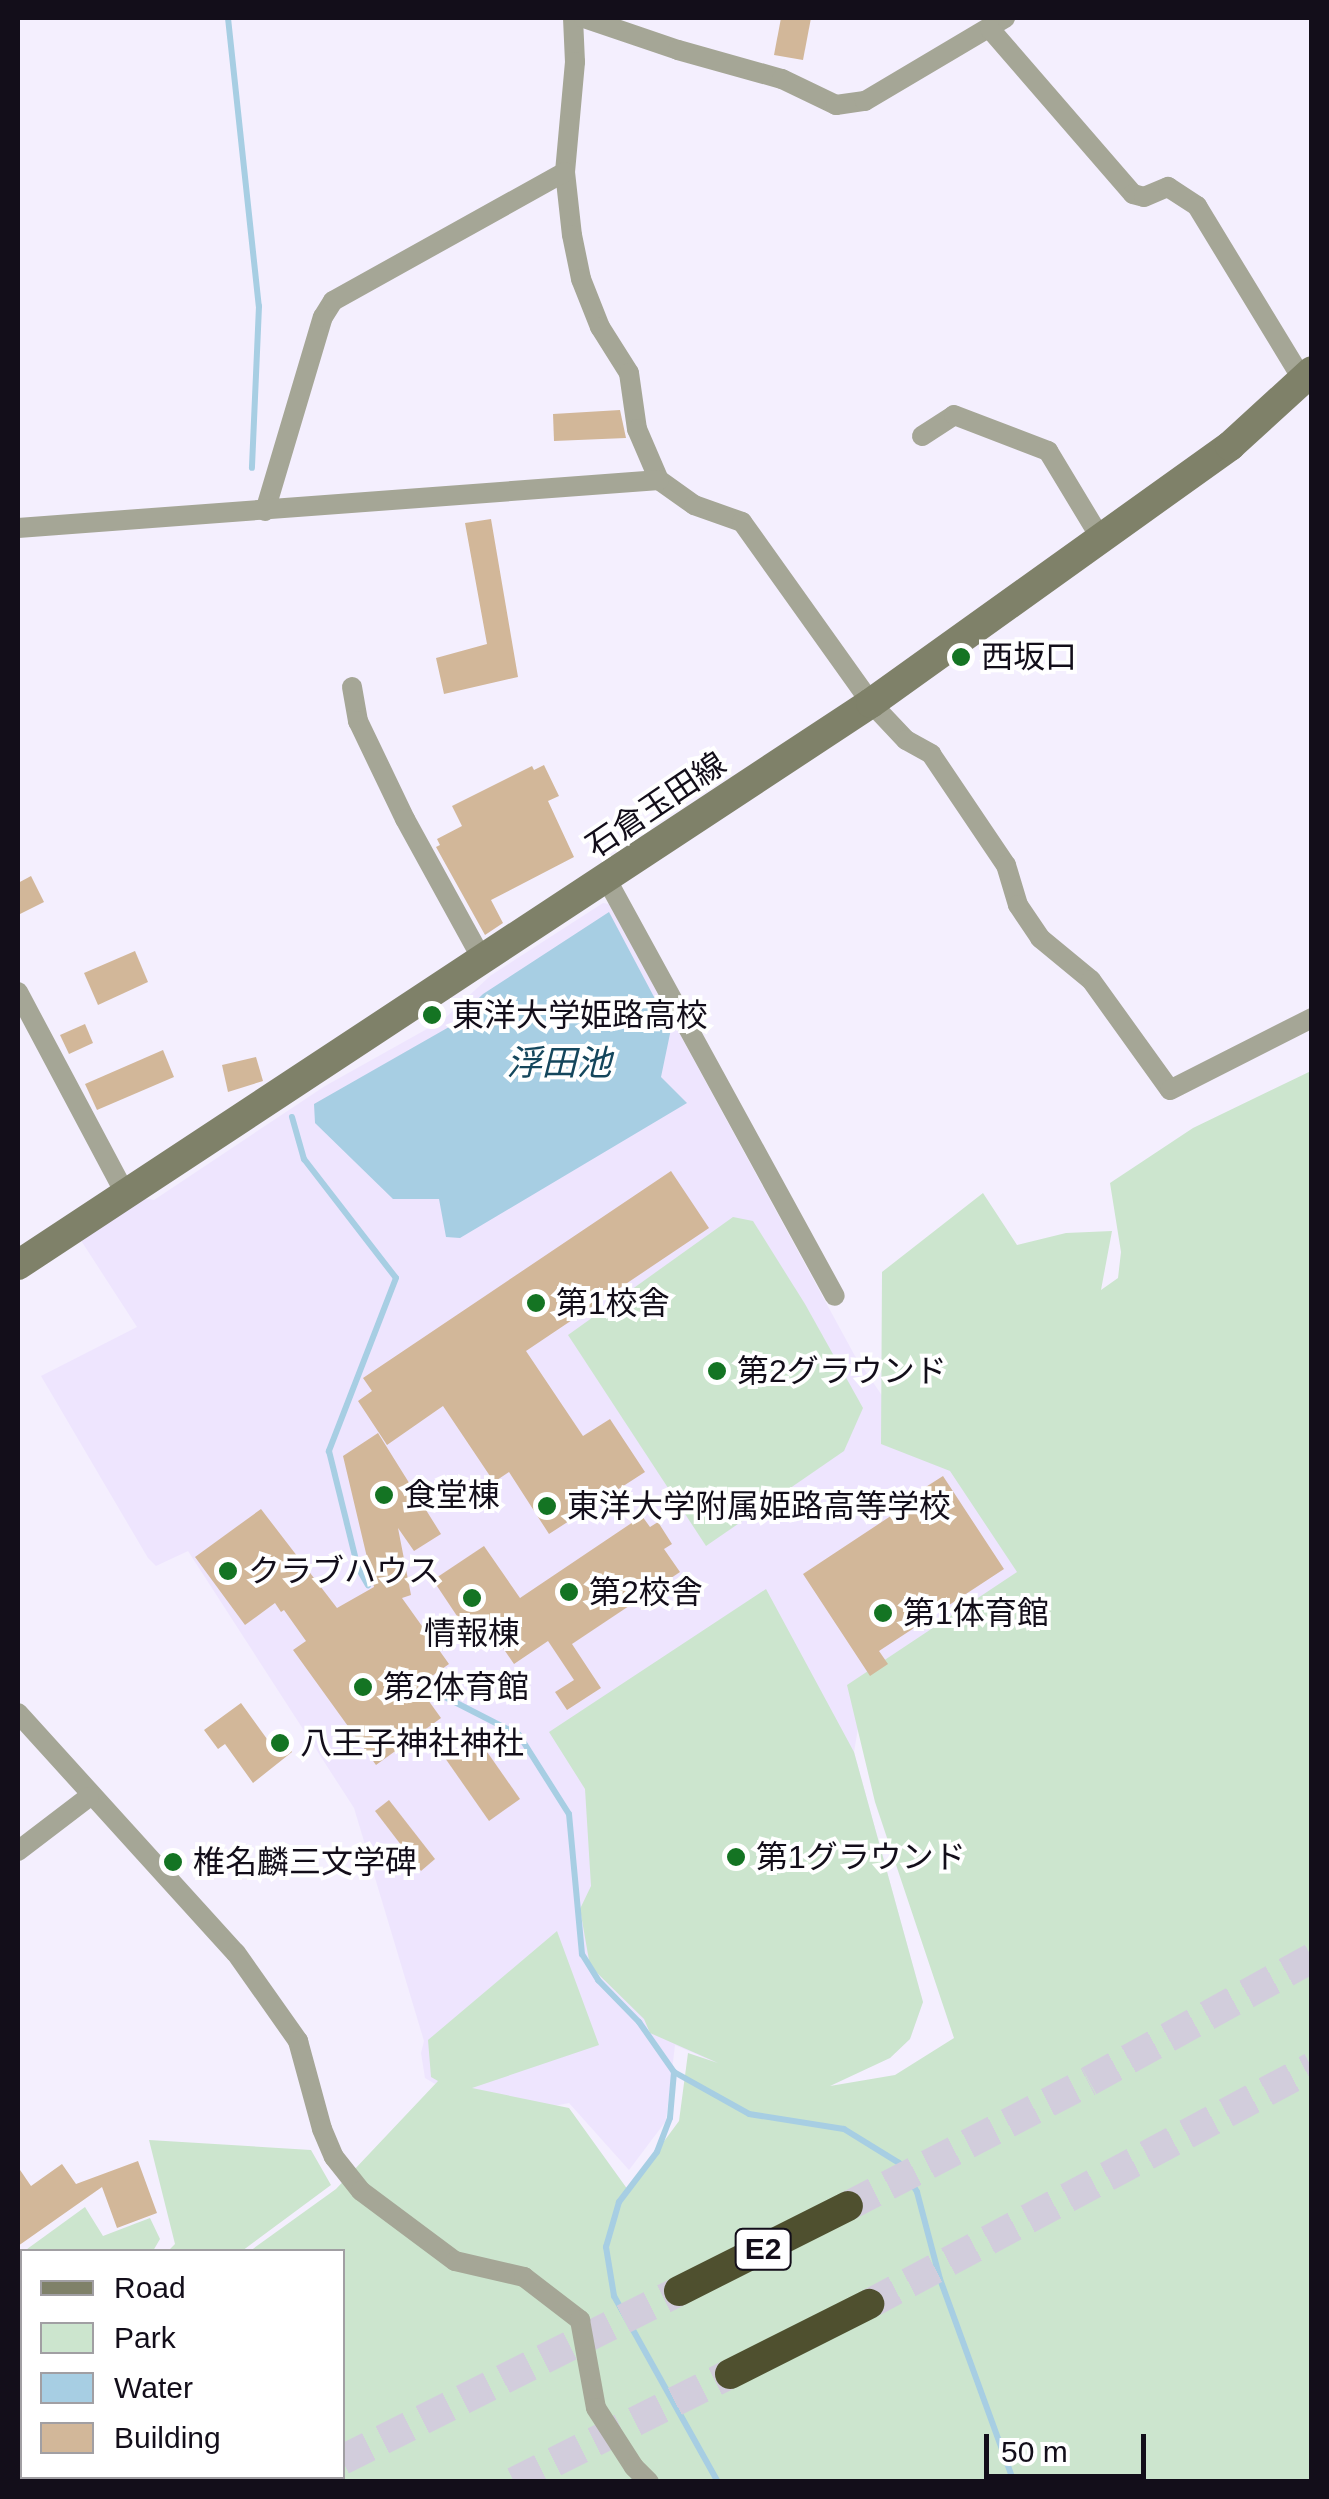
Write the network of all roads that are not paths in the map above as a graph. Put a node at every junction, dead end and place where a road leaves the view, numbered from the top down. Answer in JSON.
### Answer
{"nodes":[{"id":1,"x":572,"y":18,"type":"edge"},
{"id":2,"x":584,"y":18,"type":"edge"},
{"id":3,"x":998,"y":23,"type":"edge"},
{"id":4,"x":565,"y":172,"type":"junction"},
{"id":5,"x":1307,"y":375,"type":"edge"},
{"id":6,"x":922,"y":436,"type":"dead end"},
{"id":7,"x":658,"y":480,"type":"junction"},
{"id":8,"x":265,"y":511,"type":"junction"},
{"id":9,"x":18,"y":528,"type":"edge"},
{"id":10,"x":1101,"y":539,"type":"junction"},
{"id":11,"x":352,"y":687,"type":"dead end"},
{"id":12,"x":870,"y":702,"type":"junction"},
{"id":13,"x":607,"y":880,"type":"junction"},
{"id":14,"x":482,"y":959,"type":"junction"},
{"id":15,"x":18,"y":992,"type":"edge"},
{"id":16,"x":1312,"y":1018,"type":"edge"},
{"id":17,"x":125,"y":1193,"type":"junction"},
{"id":18,"x":18,"y":1266,"type":"edge"},
{"id":19,"x":835,"y":1296,"type":"dead end"},
{"id":20,"x":18,"y":1713,"type":"edge"},
{"id":21,"x":89,"y":1797,"type":"junction"},
{"id":22,"x":18,"y":1851,"type":"edge"},
{"id":23,"x":848,"y":2206,"type":"tunnel mouth"},
{"id":24,"x":679,"y":2291,"type":"tunnel mouth"},
{"id":25,"x":869,"y":2304,"type":"tunnel mouth"},
{"id":26,"x":730,"y":2374,"type":"tunnel mouth"},
{"id":27,"x":649,"y":2482,"type":"edge"}],
"edges":[{"from":1,"to":4,"type":"street"},
{"from":2,"to":3,"type":"street"},
{"from":3,"to":5,"type":"street"},
{"from":4,"to":7,"type":"street"},
{"from":4,"to":8,"type":"street"},
{"from":5,"to":10,"type":"main road","name":"石倉玉田線"},
{"from":6,"to":10,"type":"street"},
{"from":7,"to":8,"type":"street"},
{"from":7,"to":12,"type":"street"},
{"from":8,"to":9,"type":"street"},
{"from":10,"to":12,"type":"main road","name":"石倉玉田線"},
{"from":11,"to":14,"type":"street"},
{"from":12,"to":13,"type":"main road","name":"石倉玉田線"},
{"from":12,"to":16,"type":"street"},
{"from":13,"to":14,"type":"main road","name":"石倉玉田線"},
{"from":13,"to":19,"type":"street"},
{"from":14,"to":17,"type":"main road","name":"石倉玉田線"},
{"from":15,"to":17,"type":"street"},
{"from":17,"to":18,"type":"main road","name":"石倉玉田線"},
{"from":20,"to":21,"type":"street"},
{"from":21,"to":22,"type":"street"},
{"from":21,"to":27,"type":"street"},
{"from":23,"to":24,"type":"highway","number":"E2"},
{"from":25,"to":26,"type":"highway"}]}
